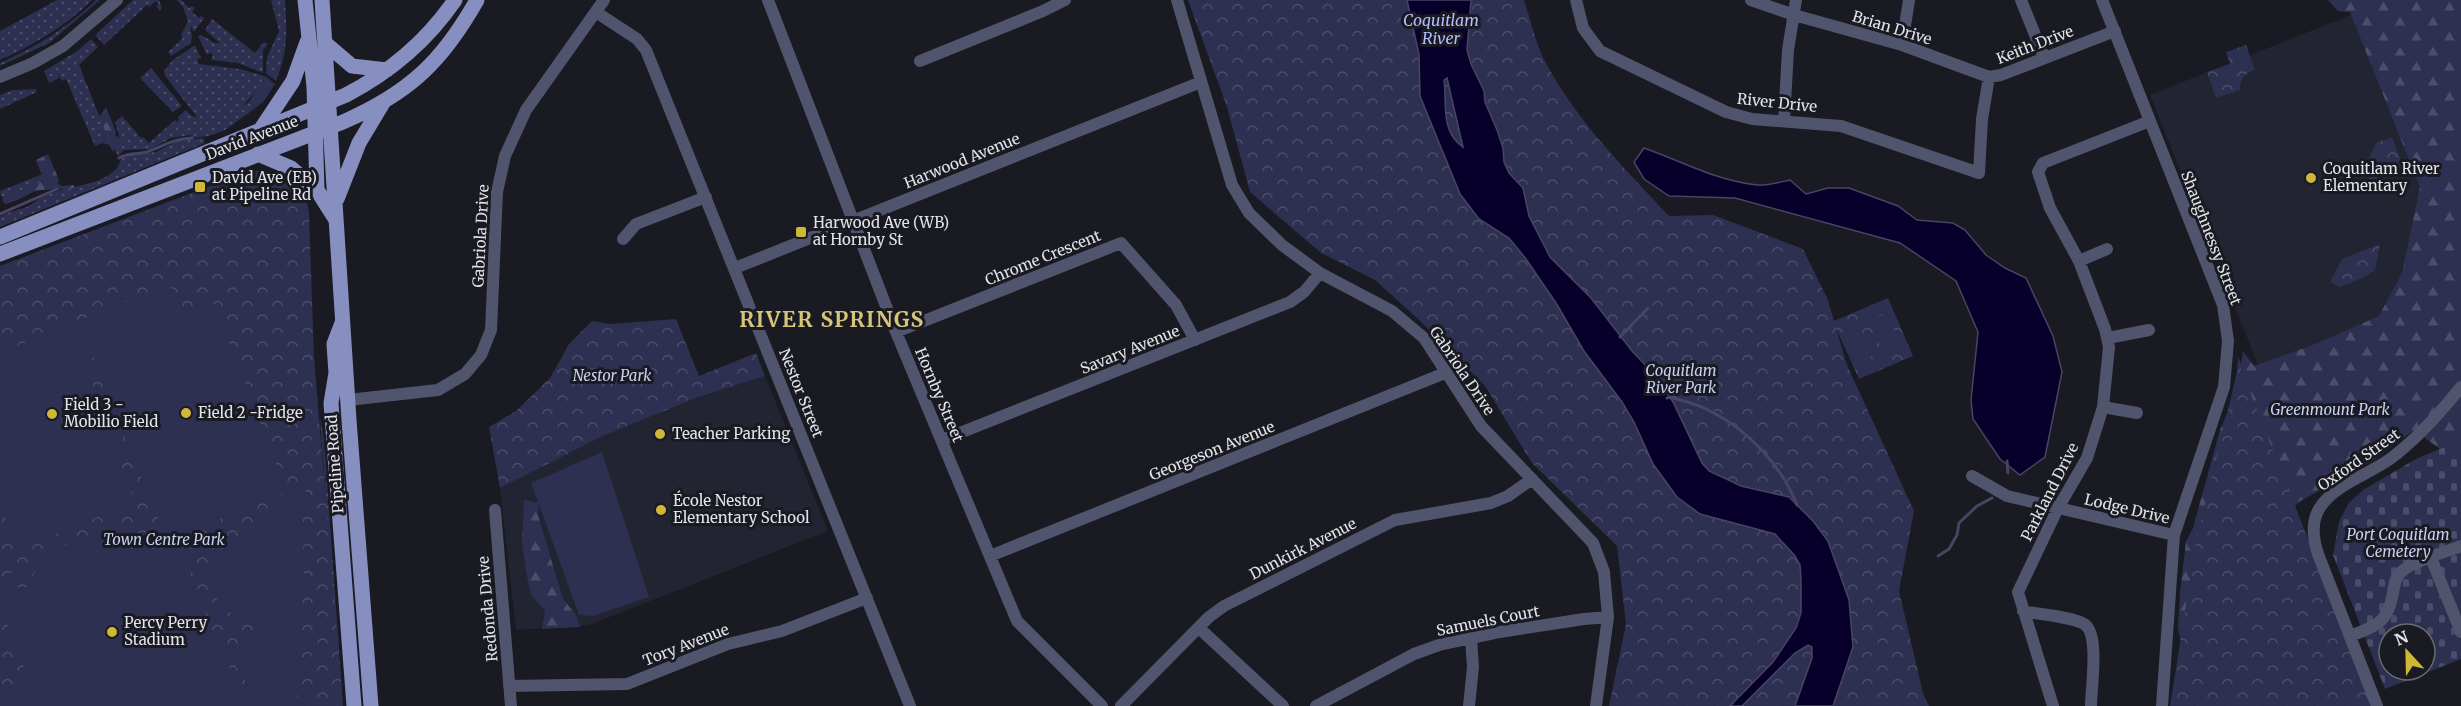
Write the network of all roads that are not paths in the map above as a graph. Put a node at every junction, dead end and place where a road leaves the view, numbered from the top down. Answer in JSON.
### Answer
{"nodes":[{"id":1,"x":117,"y":0,"type":"edge"},
{"id":2,"x":305,"y":0,"type":"edge"},
{"id":3,"x":322,"y":0,"type":"edge"},
{"id":4,"x":455,"y":0,"type":"edge"},
{"id":5,"x":477,"y":0,"type":"edge"},
{"id":6,"x":604,"y":0,"type":"edge"},
{"id":7,"x":768,"y":0,"type":"edge"},
{"id":8,"x":1065,"y":0,"type":"edge"},
{"id":9,"x":1177,"y":0,"type":"edge"},
{"id":10,"x":1576,"y":0,"type":"edge"},
{"id":11,"x":1750,"y":0,"type":"edge"},
{"id":12,"x":1796,"y":0,"type":"edge"},
{"id":13,"x":1909,"y":0,"type":"edge"},
{"id":14,"x":2021,"y":0,"type":"edge"},
{"id":15,"x":2102,"y":0,"type":"edge"},
{"id":16,"x":597,"y":12,"type":"junction"},
{"id":17,"x":1794,"y":15,"type":"junction"},
{"id":18,"x":2115,"y":31,"type":"junction"},
{"id":19,"x":308,"y":39,"type":"junction"},
{"id":20,"x":325,"y":43,"type":"junction"},
{"id":21,"x":1902,"y":45,"type":"junction"},
{"id":22,"x":2044,"y":57,"type":"junction"},
{"id":23,"x":920,"y":61,"type":"dead end"},
{"id":24,"x":387,"y":70,"type":"junction"},
{"id":25,"x":0,"y":77,"type":"edge"},
{"id":26,"x":1989,"y":77,"type":"junction"},
{"id":27,"x":1201,"y":82,"type":"junction"},
{"id":28,"x":383,"y":103,"type":"junction"},
{"id":29,"x":322,"y":106,"type":"junction"},
{"id":30,"x":2150,"y":120,"type":"junction"},
{"id":31,"x":1784,"y":121,"type":"junction"},
{"id":32,"x":331,"y":127,"type":"junction"},
{"id":33,"x":261,"y":129,"type":"junction"},
{"id":34,"x":315,"y":132,"type":"junction"},
{"id":35,"x":258,"y":154,"type":"junction"},
{"id":36,"x":1979,"y":173,"type":"joint"},
{"id":37,"x":317,"y":190,"type":"junction"},
{"id":38,"x":706,"y":198,"type":"junction"},
{"id":39,"x":336,"y":201,"type":"junction"},
{"id":40,"x":336,"y":220,"type":"junction"},
{"id":41,"x":853,"y":221,"type":"junction"},
{"id":42,"x":0,"y":237,"type":"edge"},
{"id":43,"x":623,"y":239,"type":"dead end"},
{"id":44,"x":2107,"y":249,"type":"dead end"},
{"id":45,"x":0,"y":254,"type":"edge"},
{"id":46,"x":2079,"y":261,"type":"junction"},
{"id":47,"x":735,"y":268,"type":"junction"},
{"id":48,"x":1320,"y":273,"type":"junction"},
{"id":49,"x":343,"y":320,"type":"junction"},
{"id":50,"x":2150,"y":330,"type":"dead end"},
{"id":51,"x":896,"y":332,"type":"junction"},
{"id":52,"x":2108,"y":338,"type":"junction"},
{"id":53,"x":1195,"y":340,"type":"junction"},
{"id":54,"x":1446,"y":373,"type":"junction"},
{"id":55,"x":2461,"y":387,"type":"edge"},
{"id":56,"x":348,"y":400,"type":"junction"},
{"id":57,"x":2103,"y":407,"type":"junction"},
{"id":58,"x":2137,"y":413,"type":"dead end"},
{"id":59,"x":942,"y":440,"type":"junction"},
{"id":60,"x":1972,"y":476,"type":"dead end"},
{"id":61,"x":1532,"y":479,"type":"junction"},
{"id":62,"x":2058,"y":508,"type":"junction"},
{"id":63,"x":495,"y":510,"type":"dead end"},
{"id":64,"x":2174,"y":535,"type":"junction"},
{"id":65,"x":2461,"y":546,"type":"edge"},
{"id":66,"x":990,"y":556,"type":"junction"},
{"id":67,"x":2431,"y":558,"type":"junction"},
{"id":68,"x":867,"y":598,"type":"junction"},
{"id":69,"x":2023,"y":611,"type":"junction"},
{"id":70,"x":1608,"y":617,"type":"junction"},
{"id":71,"x":1198,"y":628,"type":"junction"},
{"id":72,"x":2461,"y":632,"type":"edge"},
{"id":73,"x":2350,"y":636,"type":"junction"},
{"id":74,"x":1471,"y":638,"type":"junction"},
{"id":75,"x":509,"y":686,"type":"junction"},
{"id":76,"x":354,"y":706,"type":"edge"},
{"id":77,"x":371,"y":706,"type":"edge"},
{"id":78,"x":510,"y":706,"type":"edge"},
{"id":79,"x":910,"y":706,"type":"edge"},
{"id":80,"x":1102,"y":706,"type":"edge"},
{"id":81,"x":1121,"y":706,"type":"edge"},
{"id":82,"x":1283,"y":706,"type":"edge"},
{"id":83,"x":1316,"y":706,"type":"edge"},
{"id":84,"x":1469,"y":706,"type":"edge"},
{"id":85,"x":1596,"y":706,"type":"edge"},
{"id":86,"x":2054,"y":706,"type":"edge"},
{"id":87,"x":2091,"y":706,"type":"edge"},
{"id":88,"x":2162,"y":706,"type":"edge"},
{"id":89,"x":2377,"y":706,"type":"edge"}],
"edges":[{"from":1,"to":25,"type":"street"},
{"from":2,"to":19,"type":"main road","name":"Pipeline Road"},
{"from":3,"to":20,"type":"main road","name":"Pipeline Road"},
{"from":4,"to":24,"type":"main road","name":"David Avenue"},
{"from":5,"to":28,"type":"main road","name":"David Avenue"},
{"from":6,"to":16,"type":"street","name":"Gabriola Drive"},
{"from":7,"to":41,"type":"street","name":"Hornby Street"},
{"from":8,"to":23,"type":"street"},
{"from":9,"to":27,"type":"street","name":"Gabriola Drive"},
{"from":10,"to":31,"type":"street","name":"River Drive"},
{"from":11,"to":17,"type":"street","name":"Brian Drive"},
{"from":12,"to":17,"type":"street"},
{"from":13,"to":21,"type":"street"},
{"from":14,"to":22,"type":"street"},
{"from":15,"to":18,"type":"street","name":"Shaughnessy Street"},
{"from":16,"to":38,"type":"street","name":"Nestor Street"},
{"from":16,"to":56,"type":"street","name":"Gabriola Drive"},
{"from":17,"to":21,"type":"street","name":"Brian Drive"},
{"from":17,"to":31,"type":"street"},
{"from":18,"to":22,"type":"street","name":"Keith Drive"},
{"from":18,"to":30,"type":"street","name":"Shaughnessy Street"},
{"from":19,"to":29,"type":"main road","name":"Pipeline Road"},
{"from":19,"to":33,"type":"main road"},
{"from":20,"to":24,"type":"main road"},
{"from":20,"to":29,"type":"main road","name":"Pipeline Road"},
{"from":21,"to":26,"type":"street","name":"Brian Drive"},
{"from":22,"to":26,"type":"street","name":"Keith Drive"},
{"from":24,"to":29,"type":"main road","name":"David Avenue"},
{"from":26,"to":36,"type":"street","name":"Keith Drive"},
{"from":27,"to":41,"type":"street","name":"Harwood Avenue"},
{"from":27,"to":48,"type":"street","name":"Gabriola Drive"},
{"from":28,"to":32,"type":"main road","name":"David Avenue"},
{"from":28,"to":39,"type":"main road"},
{"from":29,"to":32,"type":"main road","name":"Pipeline Road"},
{"from":29,"to":33,"type":"main road","name":"David Avenue"},
{"from":29,"to":34,"type":"main road","name":"Pipeline Road"},
{"from":30,"to":46,"type":"street","name":"Parkland Drive"},
{"from":30,"to":64,"type":"street","name":"Shaughnessy Street"},
{"from":31,"to":36,"type":"street","name":"River Drive"},
{"from":32,"to":34,"type":"main road","name":"David Avenue"},
{"from":32,"to":39,"type":"main road","name":"Pipeline Road"},
{"from":33,"to":42,"type":"main road","name":"David Avenue"},
{"from":34,"to":35,"type":"main road","name":"David Avenue"},
{"from":34,"to":37,"type":"main road","name":"Pipeline Road"},
{"from":35,"to":37,"type":"main road"},
{"from":35,"to":45,"type":"main road","name":"David Avenue"},
{"from":37,"to":40,"type":"main road","name":"Pipeline Road"},
{"from":38,"to":43,"type":"street"},
{"from":38,"to":47,"type":"street","name":"Nestor Street"},
{"from":39,"to":40,"type":"main road","name":"Pipeline Road"},
{"from":40,"to":49,"type":"main road","name":"Pipeline Road"},
{"from":41,"to":47,"type":"street","name":"Harwood Avenue"},
{"from":41,"to":51,"type":"street","name":"Hornby Street"},
{"from":44,"to":46,"type":"street"},
{"from":46,"to":52,"type":"street","name":"Parkland Drive"},
{"from":47,"to":68,"type":"street","name":"Nestor Street"},
{"from":48,"to":53,"type":"street","name":"Savary Avenue"},
{"from":48,"to":54,"type":"street","name":"Gabriola Drive"},
{"from":49,"to":56,"type":"main road","name":"Pipeline Road"},
{"from":49,"to":76,"type":"main road","name":"Pipeline Road"},
{"from":50,"to":52,"type":"street"},
{"from":51,"to":53,"type":"street","name":"Chrome Crescent"},
{"from":51,"to":59,"type":"street","name":"Hornby Street"},
{"from":52,"to":57,"type":"street","name":"Parkland Drive"},
{"from":53,"to":59,"type":"street","name":"Savary Avenue"},
{"from":54,"to":61,"type":"street","name":"Gabriola Drive"},
{"from":54,"to":66,"type":"street","name":"Georgeson Avenue"},
{"from":55,"to":73,"type":"street","name":"Oxford Street"},
{"from":56,"to":77,"type":"main road","name":"Pipeline Road"},
{"from":57,"to":58,"type":"street"},
{"from":57,"to":62,"type":"street","name":"Parkland Drive"},
{"from":59,"to":66,"type":"street","name":"Hornby Street"},
{"from":60,"to":62,"type":"street","name":"Lodge Drive"},
{"from":61,"to":70,"type":"street","name":"Gabriola Drive"},
{"from":61,"to":71,"type":"street","name":"Dunkirk Avenue"},
{"from":62,"to":64,"type":"street","name":"Lodge Drive"},
{"from":62,"to":69,"type":"street","name":"Parkland Drive"},
{"from":63,"to":75,"type":"street","name":"Redonda Drive"},
{"from":64,"to":88,"type":"street","name":"Shaughnessy Street"},
{"from":65,"to":67,"type":"street"},
{"from":66,"to":80,"type":"street","name":"Hornby Street"},
{"from":67,"to":72,"type":"street"},
{"from":67,"to":73,"type":"street"},
{"from":68,"to":75,"type":"street","name":"Tory Avenue"},
{"from":68,"to":79,"type":"street","name":"Nestor Street"},
{"from":69,"to":86,"type":"street","name":"Parkland Drive"},
{"from":69,"to":87,"type":"street"},
{"from":70,"to":74,"type":"street","name":"Samuels Court"},
{"from":70,"to":85,"type":"street","name":"Gabriola Drive"},
{"from":71,"to":81,"type":"street","name":"Dunkirk Avenue"},
{"from":71,"to":82,"type":"street"},
{"from":73,"to":89,"type":"street","name":"Oxford Street"},
{"from":74,"to":83,"type":"street","name":"Samuels Court"},
{"from":74,"to":84,"type":"street"},
{"from":75,"to":78,"type":"street","name":"Redonda Drive"}]}
